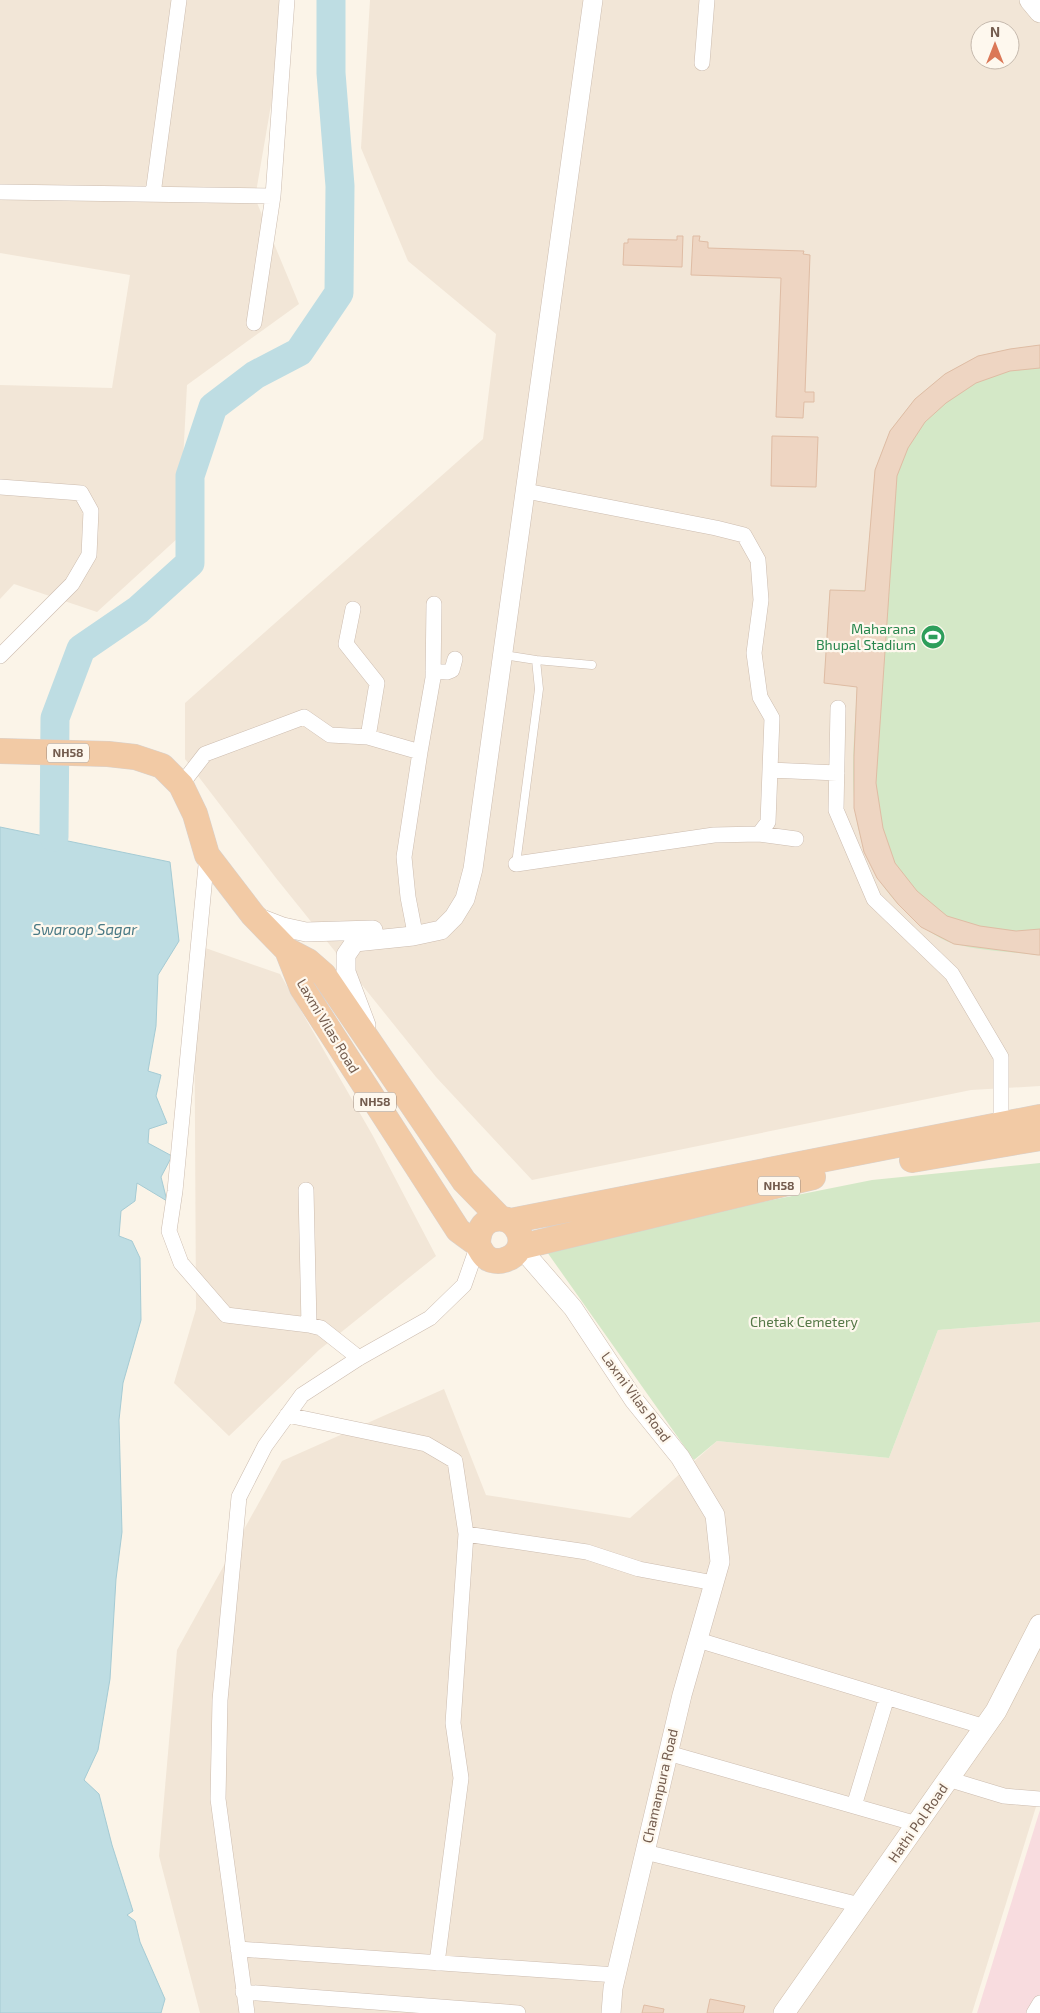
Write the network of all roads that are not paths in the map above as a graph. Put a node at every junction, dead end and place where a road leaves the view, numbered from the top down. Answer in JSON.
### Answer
{"nodes":[{"id":1,"x":179,"y":0,"type":"edge"},
{"id":2,"x":287,"y":0,"type":"edge"},
{"id":3,"x":593,"y":0,"type":"edge"},
{"id":4,"x":707,"y":0,"type":"edge"},
{"id":5,"x":1030,"y":0,"type":"edge"},
{"id":6,"x":1040,"y":12,"type":"edge"},
{"id":7,"x":702,"y":63,"type":"dead end"},
{"id":8,"x":0,"y":192,"type":"edge"},
{"id":9,"x":153,"y":194,"type":"junction"},
{"id":10,"x":273,"y":196,"type":"junction"},
{"id":11,"x":254,"y":323,"type":"dead end"},
{"id":12,"x":0,"y":487,"type":"edge"},
{"id":13,"x":526,"y":491,"type":"junction"},
{"id":14,"x":434,"y":604,"type":"dead end"},
{"id":15,"x":353,"y":609,"type":"dead end"},
{"id":16,"x":504,"y":655,"type":"junction"},
{"id":17,"x":0,"y":656,"type":"edge"},
{"id":18,"x":454,"y":659,"type":"dead end"},
{"id":19,"x":536,"y":660,"type":"junction"},
{"id":20,"x":592,"y":665,"type":"dead end"},
{"id":21,"x":433,"y":671,"type":"junction"},
{"id":22,"x":838,"y":708,"type":"dead end"},
{"id":23,"x":368,"y":737,"type":"junction"},
{"id":24,"x":0,"y":751,"type":"edge"},
{"id":25,"x":420,"y":752,"type":"junction"},
{"id":26,"x":770,"y":770,"type":"junction"},
{"id":27,"x":837,"y":773,"type":"junction"},
{"id":28,"x":181,"y":785,"type":"junction"},
{"id":29,"x":759,"y":834,"type":"junction"},
{"id":30,"x":796,"y":839,"type":"dead end"},
{"id":31,"x":207,"y":855,"type":"junction"},
{"id":32,"x":516,"y":864,"type":"joint"},
{"id":33,"x":253,"y":916,"type":"junction"},
{"id":34,"x":454,"y":916,"type":"junction"},
{"id":35,"x":414,"y":928,"type":"junction"},
{"id":36,"x":287,"y":950,"type":"junction"},
{"id":37,"x":378,"y":1057,"type":"junction"},
{"id":38,"x":1040,"y":1117,"type":"edge"},
{"id":39,"x":1001,"y":1135,"type":"junction"},
{"id":40,"x":1040,"y":1138,"type":"edge"},
{"id":41,"x":306,"y":1190,"type":"dead end"},
{"id":42,"x":505,"y":1220,"type":"junction"},
{"id":43,"x":478,"y":1245,"type":"junction"},
{"id":44,"x":520,"y":1247,"type":"junction"},
{"id":45,"x":309,"y":1325,"type":"junction"},
{"id":46,"x":360,"y":1358,"type":"junction"},
{"id":47,"x":287,"y":1416,"type":"junction"},
{"id":48,"x":466,"y":1534,"type":"junction"},
{"id":49,"x":720,"y":1562,"type":"joint"},
{"id":50,"x":714,"y":1583,"type":"junction"},
{"id":51,"x":1040,"y":1625,"type":"edge"},
{"id":52,"x":698,"y":1640,"type":"junction"},
{"id":53,"x":887,"y":1697,"type":"junction"},
{"id":54,"x":985,"y":1727,"type":"junction"},
{"id":55,"x":668,"y":1753,"type":"junction"},
{"id":56,"x":948,"y":1779,"type":"junction"},
{"id":57,"x":1040,"y":1799,"type":"edge"},
{"id":58,"x":854,"y":1806,"type":"junction"},
{"id":59,"x":917,"y":1824,"type":"junction"},
{"id":60,"x":645,"y":1852,"type":"junction"},
{"id":61,"x":860,"y":1905,"type":"junction"},
{"id":62,"x":238,"y":1949,"type":"junction"},
{"id":63,"x":437,"y":1962,"type":"junction"},
{"id":64,"x":616,"y":1975,"type":"junction"},
{"id":65,"x":243,"y":1992,"type":"junction"},
{"id":66,"x":1040,"y":2003,"type":"edge"},
{"id":67,"x":430,"y":2009,"type":"edge"},
{"id":68,"x":247,"y":2013,"type":"edge"},
{"id":69,"x":518,"y":2013,"type":"edge"},
{"id":70,"x":611,"y":2013,"type":"edge"},
{"id":71,"x":784,"y":2013,"type":"edge"},
{"id":72,"x":1034,"y":2013,"type":"edge"}],
"edges":[{"from":1,"to":9,"type":"street"},
{"from":2,"to":10,"type":"street"},
{"from":3,"to":13,"type":"street"},
{"from":4,"to":7,"type":"street"},
{"from":5,"to":6,"type":"main road"},
{"from":8,"to":9,"type":"street"},
{"from":9,"to":10,"type":"street"},
{"from":10,"to":11,"type":"street"},
{"from":12,"to":17,"type":"street"},
{"from":13,"to":16,"type":"street"},
{"from":13,"to":26,"type":"street"},
{"from":14,"to":21,"type":"street"},
{"from":15,"to":23,"type":"street"},
{"from":16,"to":19,"type":"lane"},
{"from":16,"to":34,"type":"street"},
{"from":18,"to":21,"type":"street"},
{"from":19,"to":20,"type":"lane"},
{"from":19,"to":32,"type":"lane"},
{"from":21,"to":25,"type":"street"},
{"from":22,"to":27,"type":"street"},
{"from":23,"to":25,"type":"street"},
{"from":23,"to":28,"type":"street"},
{"from":24,"to":28,"type":"highway","name":"Laxmi Vilas Road","number":"NH58"},
{"from":25,"to":35,"type":"street"},
{"from":26,"to":27,"type":"street"},
{"from":26,"to":29,"type":"street"},
{"from":27,"to":39,"type":"street"},
{"from":28,"to":31,"type":"highway","name":"Laxmi Vilas Road","number":"NH58"},
{"from":29,"to":30,"type":"street"},
{"from":29,"to":32,"type":"street"},
{"from":31,"to":33,"type":"highway","name":"Laxmi Vilas Road","number":"NH58"},
{"from":31,"to":45,"type":"street"},
{"from":33,"to":35,"type":"street"},
{"from":33,"to":36,"type":"highway","name":"Laxmi Vilas Road","number":"NH58"},
{"from":34,"to":35,"type":"street"},
{"from":34,"to":37,"type":"street"},
{"from":36,"to":37,"type":"highway","number":"NH58"},
{"from":36,"to":43,"type":"highway","name":"Laxmi Vilas Road","number":"NH58"},
{"from":37,"to":42,"type":"highway","number":"NH58"},
{"from":38,"to":39,"type":"highway","number":"NH58"},
{"from":39,"to":40,"type":"highway","number":"NH58"},
{"from":39,"to":42,"type":"highway","number":"NH58"},
{"from":39,"to":44,"type":"highway","number":"NH58"},
{"from":41,"to":45,"type":"street"},
{"from":42,"to":43,"type":"highway","number":"NH58"},
{"from":42,"to":44,"type":"highway","name":"Laxmi Vilas Road","number":"NH58"},
{"from":43,"to":44,"type":"highway","name":"Laxmi Vilas Road","number":"NH58"},
{"from":43,"to":46,"type":"street"},
{"from":44,"to":49,"type":"street","name":"Laxmi Vilas Road"},
{"from":45,"to":46,"type":"street"},
{"from":46,"to":47,"type":"street"},
{"from":47,"to":48,"type":"street"},
{"from":47,"to":62,"type":"street"},
{"from":48,"to":50,"type":"street"},
{"from":48,"to":63,"type":"street"},
{"from":49,"to":50,"type":"street","name":"Chamanpura Road"},
{"from":50,"to":52,"type":"street","name":"Chamanpura Road"},
{"from":51,"to":54,"type":"main road","name":"Hathi Pol Road"},
{"from":52,"to":53,"type":"street"},
{"from":52,"to":55,"type":"street","name":"Chamanpura Road"},
{"from":53,"to":54,"type":"street"},
{"from":53,"to":58,"type":"street"},
{"from":54,"to":56,"type":"main road","name":"Hathi Pol Road"},
{"from":55,"to":58,"type":"street"},
{"from":55,"to":60,"type":"street","name":"Chamanpura Road"},
{"from":56,"to":57,"type":"street"},
{"from":56,"to":59,"type":"main road","name":"Hathi Pol Road"},
{"from":58,"to":59,"type":"street"},
{"from":59,"to":61,"type":"main road","name":"Hathi Pol Road"},
{"from":60,"to":61,"type":"street"},
{"from":60,"to":64,"type":"street","name":"Chamanpura Road"},
{"from":61,"to":71,"type":"main road","name":"Hathi Pol Road"},
{"from":62,"to":63,"type":"street"},
{"from":62,"to":65,"type":"street"},
{"from":63,"to":64,"type":"street"},
{"from":64,"to":70,"type":"street","name":"Chamanpura Road"},
{"from":65,"to":67,"type":"street"},
{"from":65,"to":68,"type":"street"},
{"from":66,"to":72,"type":"street"},
{"from":67,"to":69,"type":"street"}]}
